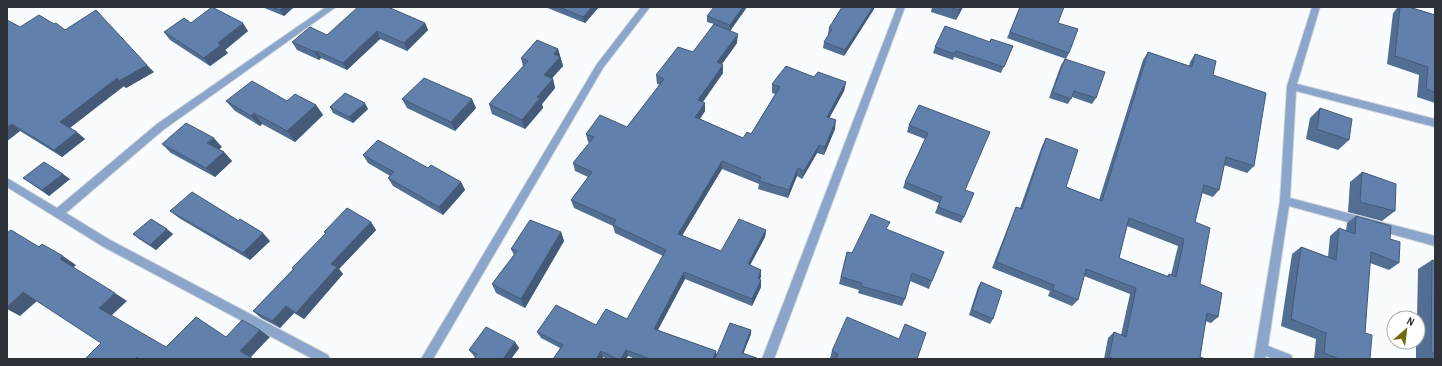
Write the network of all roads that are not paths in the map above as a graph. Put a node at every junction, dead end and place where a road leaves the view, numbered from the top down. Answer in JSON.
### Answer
{"nodes":[{"id":1,"x":332,"y":7,"type":"edge"},
{"id":2,"x":646,"y":7,"type":"edge"},
{"id":3,"x":900,"y":7,"type":"edge"},
{"id":4,"x":1316,"y":7,"type":"edge"},
{"id":5,"x":1292,"y":86,"type":"junction"},
{"id":6,"x":1435,"y":124,"type":"edge"},
{"id":7,"x":7,"y":182,"type":"edge"},
{"id":8,"x":1285,"y":201,"type":"junction"},
{"id":9,"x":58,"y":213,"type":"junction"},
{"id":10,"x":1435,"y":241,"type":"edge"},
{"id":11,"x":1261,"y":354,"type":"edge"},
{"id":12,"x":324,"y":359,"type":"edge"},
{"id":13,"x":427,"y":359,"type":"edge"},
{"id":14,"x":768,"y":359,"type":"edge"},
{"id":15,"x":1287,"y":359,"type":"edge"}],
"edges":[{"from":1,"to":9,"type":"street"},
{"from":2,"to":13,"type":"street"},
{"from":3,"to":14,"type":"street"},
{"from":4,"to":5,"type":"street"},
{"from":5,"to":6,"type":"street"},
{"from":5,"to":8,"type":"street"},
{"from":7,"to":9,"type":"street"},
{"from":8,"to":10,"type":"street"},
{"from":8,"to":11,"type":"street"},
{"from":9,"to":12,"type":"street"},
{"from":11,"to":15,"type":"street"}]}
